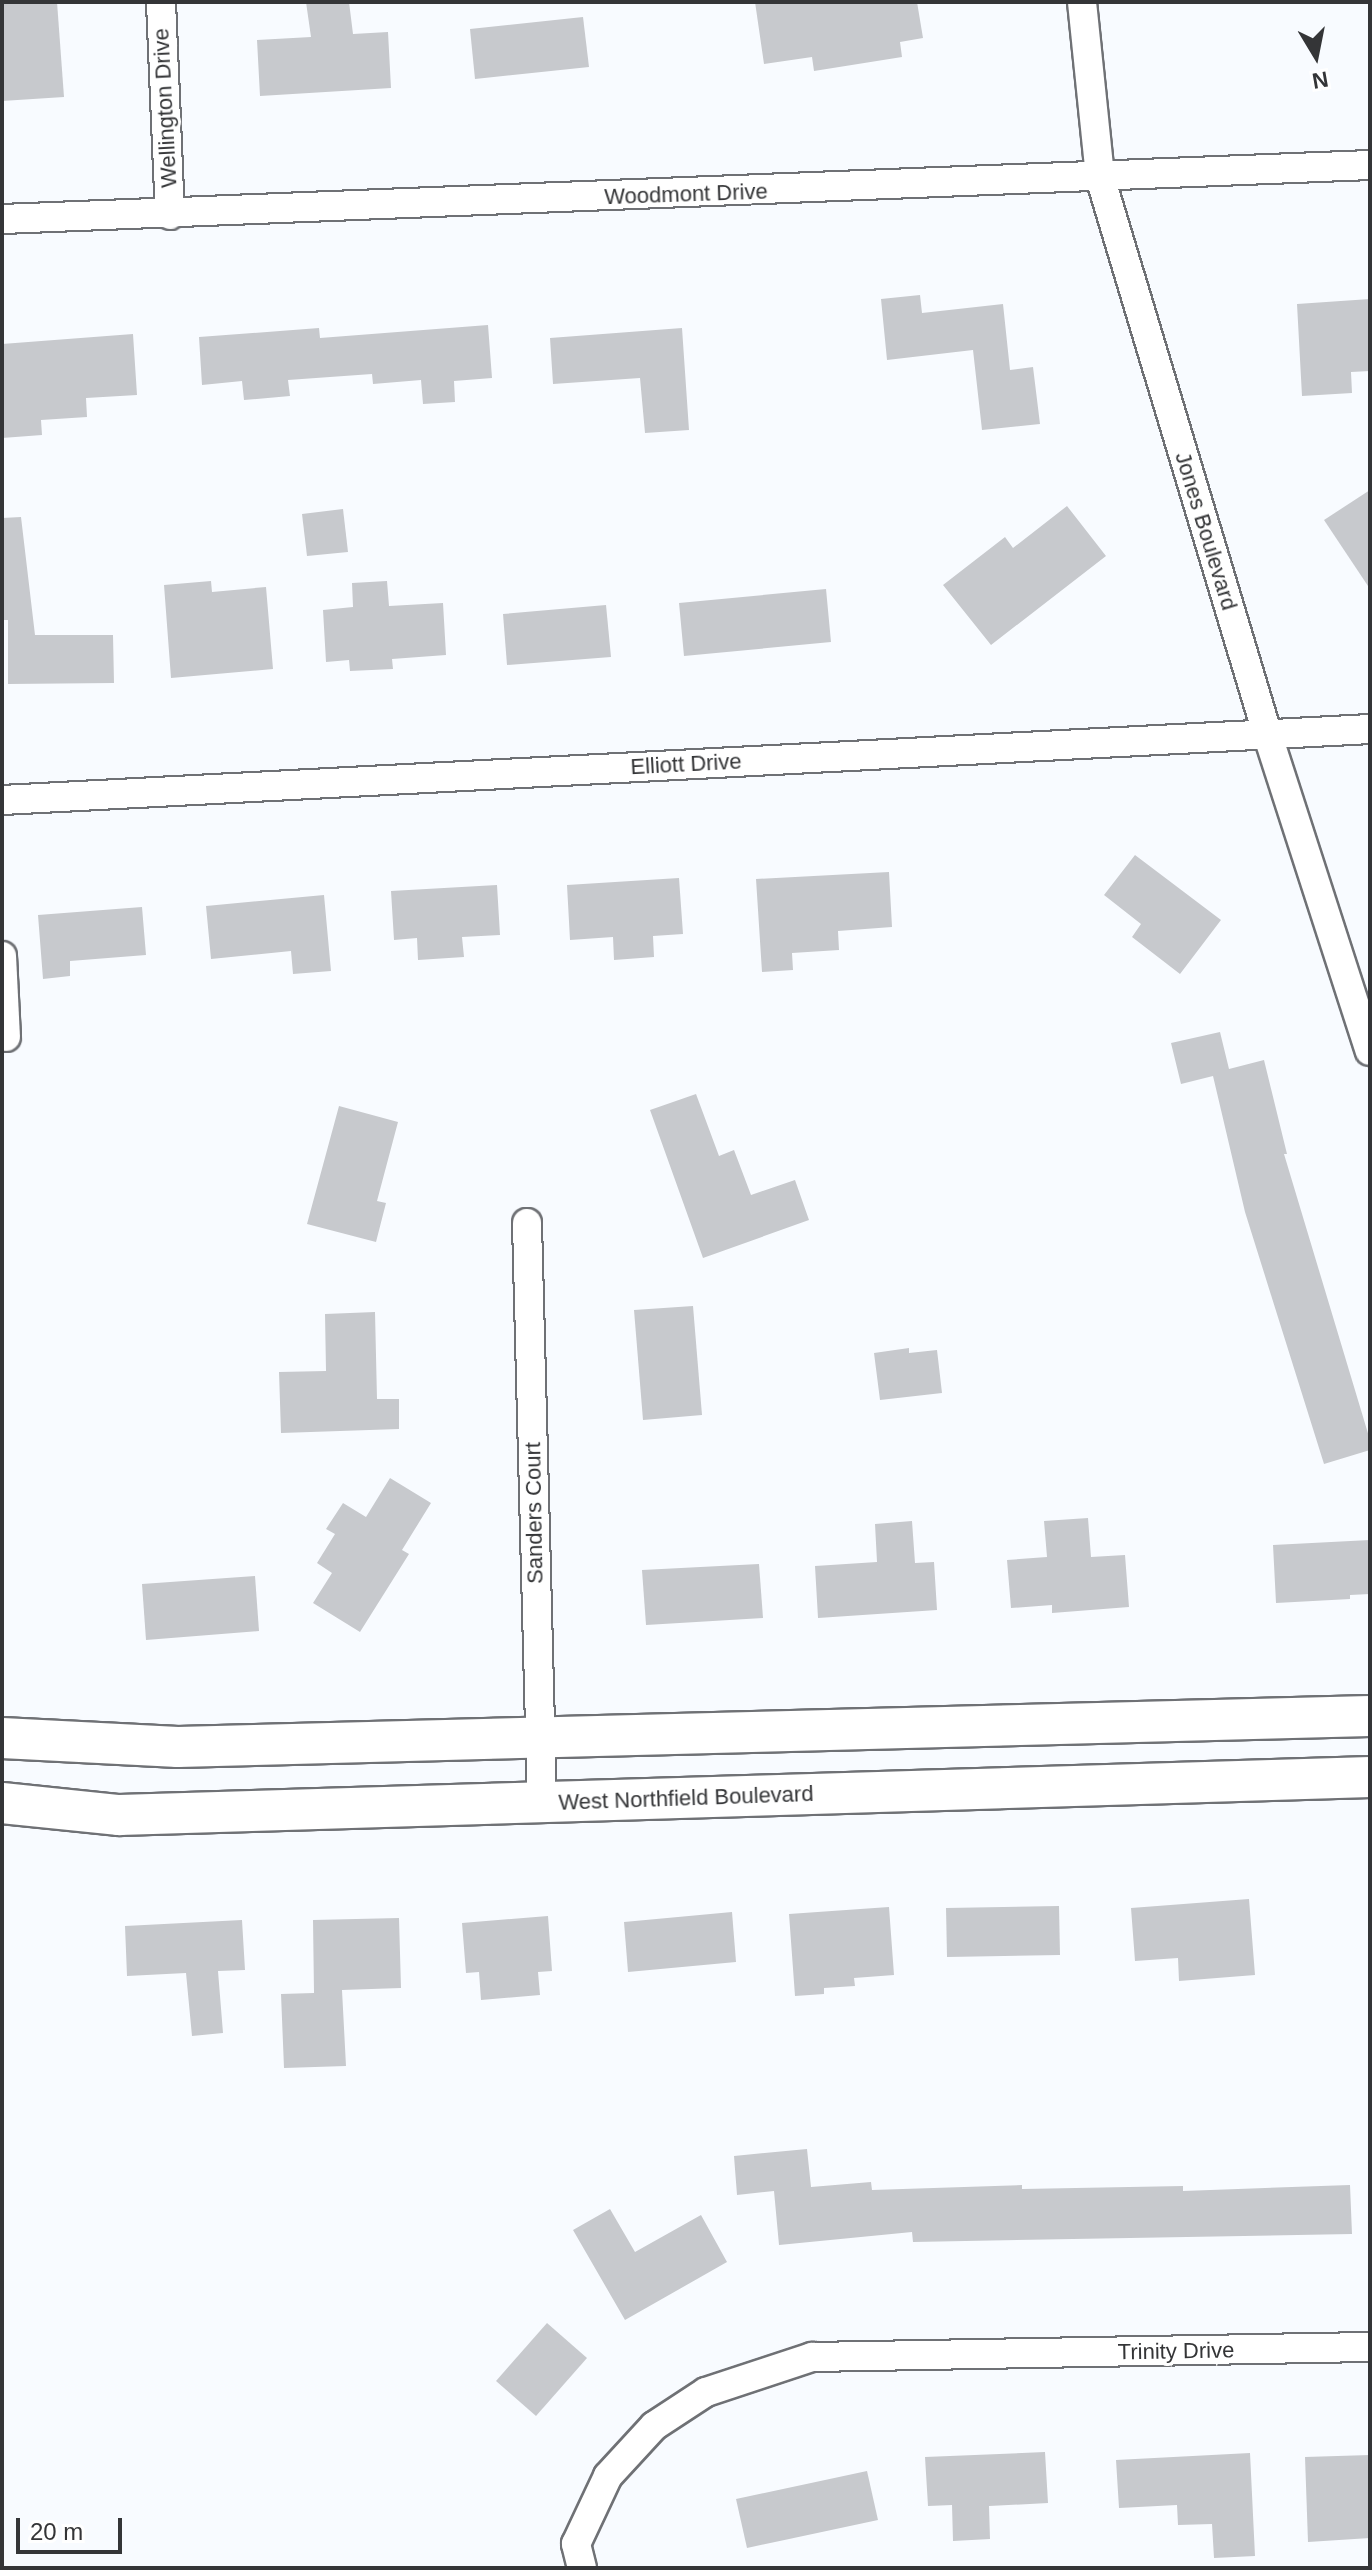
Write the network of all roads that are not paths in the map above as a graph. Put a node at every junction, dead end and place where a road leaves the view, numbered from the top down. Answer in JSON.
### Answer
{"nodes":[{"id":1,"x":161,"y":2,"type":"edge"},
{"id":2,"x":1082,"y":2,"type":"edge"},
{"id":3,"x":1370,"y":165,"type":"edge"},
{"id":4,"x":1100,"y":177,"type":"junction"},
{"id":5,"x":170,"y":215,"type":"junction"},
{"id":6,"x":2,"y":219,"type":"edge"},
{"id":7,"x":1370,"y":729,"type":"edge"},
{"id":8,"x":1267,"y":733,"type":"junction"},
{"id":9,"x":2,"y":800,"type":"edge"},
{"id":10,"x":2,"y":956,"type":"edge"},
{"id":11,"x":6,"y":1037,"type":"dead end"},
{"id":12,"x":1370,"y":1051,"type":"edge"},
{"id":13,"x":527,"y":1223,"type":"dead end"},
{"id":14,"x":1370,"y":1716,"type":"edge"},
{"id":15,"x":540,"y":1736,"type":"junction"},
{"id":16,"x":2,"y":1738,"type":"edge"},
{"id":17,"x":1370,"y":1777,"type":"edge"},
{"id":18,"x":542,"y":1802,"type":"junction"},
{"id":19,"x":2,"y":1803,"type":"edge"},
{"id":20,"x":1370,"y":2347,"type":"edge"},
{"id":21,"x":582,"y":2568,"type":"edge"}],
"edges":[{"from":1,"to":5,"type":"street","name":"Wellington Drive"},
{"from":2,"to":4,"type":"street","name":"Jones Boulevard"},
{"from":3,"to":4,"type":"street","name":"Woodmont Drive"},
{"from":4,"to":5,"type":"street","name":"Woodmont Drive"},
{"from":4,"to":8,"type":"street","name":"Jones Boulevard"},
{"from":5,"to":6,"type":"street","name":"Woodmont Drive"},
{"from":7,"to":8,"type":"street","name":"Elliott Drive"},
{"from":8,"to":9,"type":"street","name":"Elliott Drive"},
{"from":8,"to":12,"type":"street","name":"Jones Boulevard"},
{"from":10,"to":11,"type":"street"},
{"from":13,"to":15,"type":"street","name":"Sanders Court"},
{"from":14,"to":15,"type":"main road"},
{"from":15,"to":16,"type":"main road"},
{"from":15,"to":18,"type":"street","name":"Sanders Court"},
{"from":17,"to":18,"type":"main road","name":"West Northfield Boulevard"},
{"from":18,"to":19,"type":"main road","name":"West Northfield Boulevard"},
{"from":20,"to":21,"type":"street","name":"Trinity Drive"}]}
